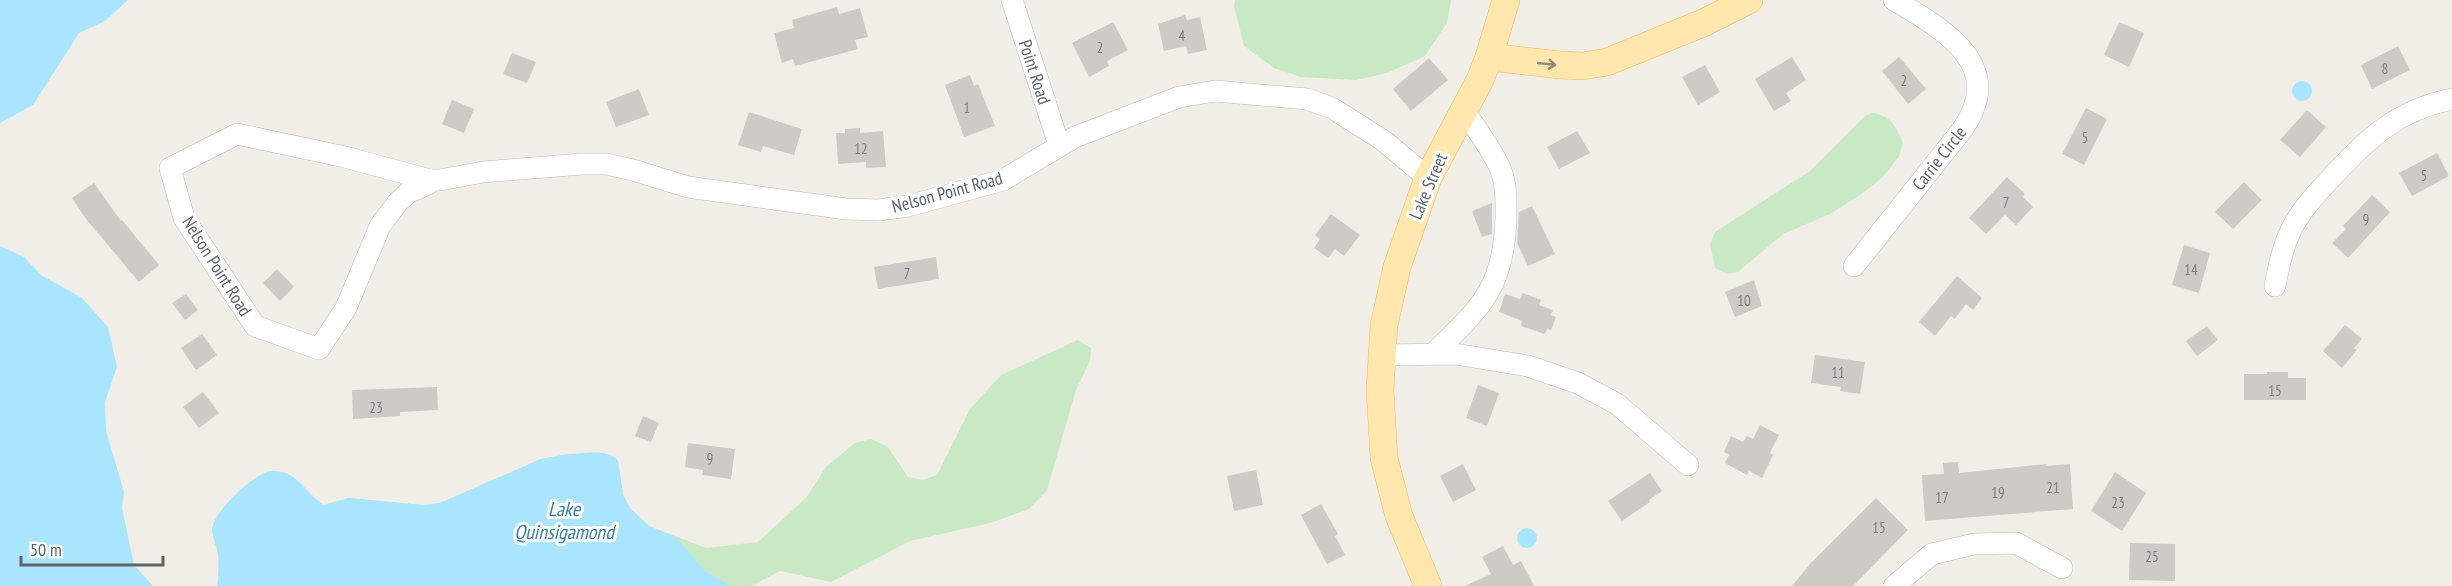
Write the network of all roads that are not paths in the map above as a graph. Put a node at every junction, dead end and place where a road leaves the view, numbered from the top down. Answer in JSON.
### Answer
{"nodes":[{"id":1,"x":1012,"y":0,"type":"edge"},
{"id":2,"x":1506,"y":0,"type":"edge"},
{"id":3,"x":1749,"y":0,"type":"edge"},
{"id":4,"x":1894,"y":0,"type":"edge"},
{"id":5,"x":1489,"y":57,"type":"junction"},
{"id":6,"x":2452,"y":99,"type":"edge"},
{"id":7,"x":1464,"y":110,"type":"junction"},
{"id":8,"x":1059,"y":145,"type":"junction"},
{"id":9,"x":1428,"y":177,"type":"junction"},
{"id":10,"x":430,"y":180,"type":"junction"},
{"id":11,"x":1854,"y":266,"type":"dead end"},
{"id":12,"x":2275,"y":286,"type":"dead end"},
{"id":13,"x":1433,"y":354,"type":"junction"},
{"id":14,"x":1381,"y":355,"type":"junction"},
{"id":15,"x":1688,"y":465,"type":"dead end"},
{"id":16,"x":2062,"y":568,"type":"dead end"},
{"id":17,"x":1428,"y":586,"type":"edge"},
{"id":18,"x":1894,"y":586,"type":"edge"}],
"edges":[{"from":1,"to":8,"type":"street","name":"Point Road"},
{"from":2,"to":5,"type":"main road","name":"Lake Street"},
{"from":5,"to":3,"type":"main road","one_way":true},
{"from":4,"to":11,"type":"street","name":"Carrie Circle"},
{"from":5,"to":7,"type":"main road","name":"Lake Street"},
{"from":6,"to":12,"type":"street"},
{"from":7,"to":9,"type":"main road","name":"Lake Street"},
{"from":7,"to":13,"type":"street"},
{"from":8,"to":9,"type":"street","name":"Nelson Point Road"},
{"from":8,"to":10,"type":"street","name":"Nelson Point Road"},
{"from":9,"to":14,"type":"main road","name":"Lake Street"},
{"from":10,"to":10,"type":"street","name":"Nelson Point Road"},
{"from":13,"to":14,"type":"street"},
{"from":13,"to":15,"type":"street"},
{"from":14,"to":17,"type":"main road","name":"Lake Street"},
{"from":16,"to":18,"type":"street"}]}
